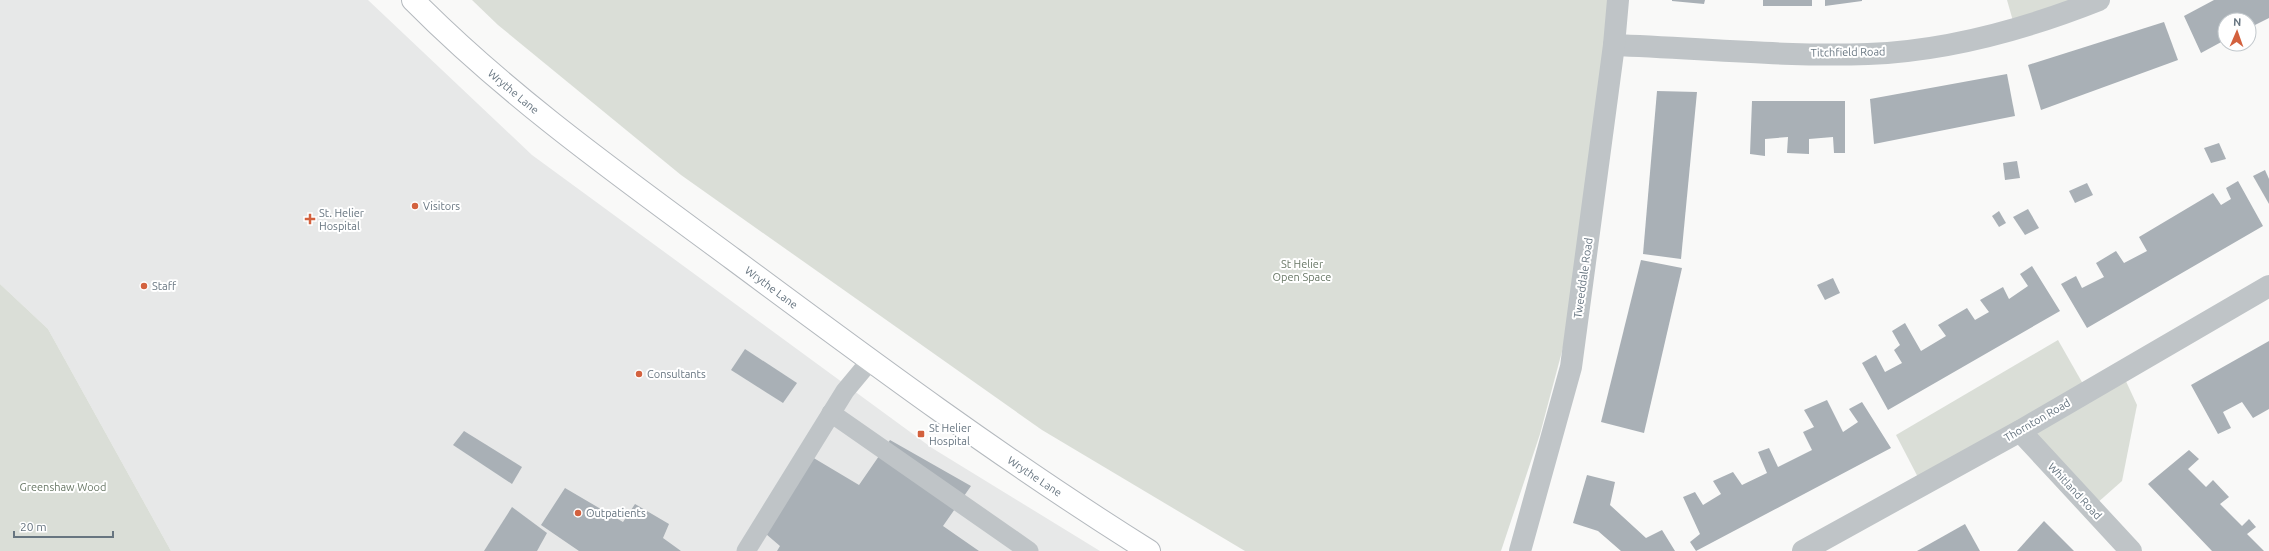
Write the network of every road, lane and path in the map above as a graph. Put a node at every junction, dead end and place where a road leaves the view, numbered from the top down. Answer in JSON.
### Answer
{"nodes":[{"id":1,"x":413,"y":0,"type":"edge"},
{"id":2,"x":1618,"y":0,"type":"edge"},
{"id":3,"x":2100,"y":0,"type":"edge"},
{"id":4,"x":1614,"y":45,"type":"junction"},
{"id":5,"x":2269,"y":286,"type":"edge"},
{"id":6,"x":870,"y":362,"type":"junction"},
{"id":7,"x":832,"y":413,"type":"junction"},
{"id":8,"x":2020,"y":431,"type":"junction"},
{"id":9,"x":1140,"y":549,"type":"edge"},
{"id":10,"x":746,"y":551,"type":"edge"},
{"id":11,"x":1029,"y":551,"type":"edge"},
{"id":12,"x":1520,"y":551,"type":"edge"},
{"id":13,"x":1803,"y":551,"type":"edge"},
{"id":14,"x":2131,"y":551,"type":"edge"}],
"edges":[{"from":1,"to":6,"type":"main road","name":"Wrythe Lane"},
{"from":2,"to":4,"type":"street","name":"Tweeddale Road"},
{"from":3,"to":4,"type":"street","name":"Titchfield Road"},
{"from":4,"to":12,"type":"street","name":"Tweeddale Road"},
{"from":5,"to":8,"type":"street","name":"Thornton Road"},
{"from":6,"to":7,"type":"lane"},
{"from":6,"to":9,"type":"main road","name":"Wrythe Lane"},
{"from":7,"to":10,"type":"lane"},
{"from":7,"to":11,"type":"lane"},
{"from":8,"to":13,"type":"street","name":"Thornton Road"},
{"from":8,"to":14,"type":"street","name":"Whitland Road"}]}
